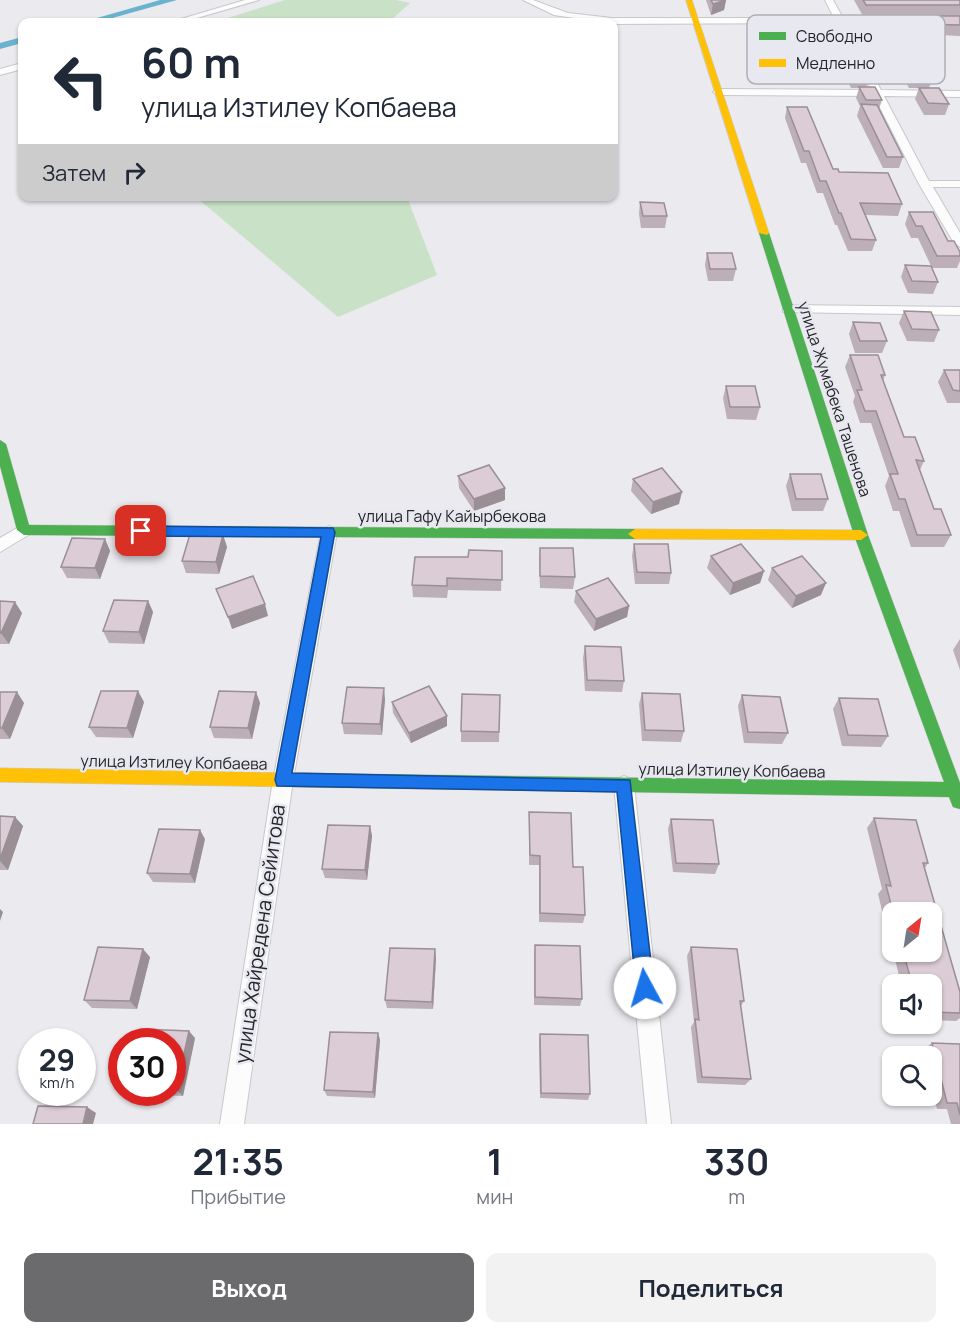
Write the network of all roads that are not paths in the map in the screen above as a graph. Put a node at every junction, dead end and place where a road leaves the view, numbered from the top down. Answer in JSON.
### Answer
{"nodes":[{"id":1,"x":255,"y":0,"type":"edge"},
{"id":2,"x":527,"y":0,"type":"edge"},
{"id":3,"x":689,"y":0,"type":"edge"},
{"id":4,"x":829,"y":0,"type":"edge"},
{"id":5,"x":836,"y":15,"type":"edge"},
{"id":6,"x":190,"y":18,"type":"edge"},
{"id":7,"x":579,"y":18,"type":"edge"},
{"id":8,"x":618,"y":21,"type":"edge"},
{"id":9,"x":695,"y":21,"type":"junction"},
{"id":10,"x":747,"y":21,"type":"edge"},
{"id":11,"x":18,"y":67,"type":"edge"},
{"id":12,"x":0,"y":72,"type":"edge"},
{"id":13,"x":873,"y":84,"type":"edge"},
{"id":14,"x":718,"y":92,"type":"junction"},
{"id":15,"x":878,"y":94,"type":"junction"},
{"id":16,"x":960,"y":94,"type":"edge"},
{"id":17,"x":925,"y":184,"type":"junction"},
{"id":18,"x":960,"y":184,"type":"edge"},
{"id":19,"x":960,"y":243,"type":"edge"},
{"id":20,"x":788,"y":309,"type":"junction"},
{"id":21,"x":960,"y":311,"type":"edge"},
{"id":22,"x":0,"y":444,"type":"edge"},
{"id":23,"x":24,"y":530,"type":"junction"},
{"id":24,"x":329,"y":532,"type":"junction"},
{"id":25,"x":861,"y":535,"type":"junction"},
{"id":26,"x":0,"y":546,"type":"edge"},
{"id":27,"x":0,"y":775,"type":"edge"},
{"id":28,"x":283,"y":780,"type":"junction"},
{"id":29,"x":624,"y":785,"type":"junction"},
{"id":30,"x":958,"y":790,"type":"edge"},
{"id":31,"x":960,"y":805,"type":"edge"},
{"id":32,"x":232,"y":1124,"type":"edge"},
{"id":33,"x":659,"y":1124,"type":"edge"}],
"edges":[{"from":1,"to":6,"type":"street"},
{"from":2,"to":7,"type":"street"},
{"from":3,"to":9,"type":"street","name":"улица Жумабека Ташенова"},
{"from":4,"to":5,"type":"street"},
{"from":8,"to":9,"type":"street"},
{"from":9,"to":10,"type":"street"},
{"from":9,"to":14,"type":"street","name":"улица Жумабека Ташенова"},
{"from":11,"to":12,"type":"street"},
{"from":13,"to":15,"type":"street"},
{"from":14,"to":15,"type":"street"},
{"from":14,"to":20,"type":"street","name":"улица Жумабека Ташенова"},
{"from":15,"to":16,"type":"street"},
{"from":15,"to":17,"type":"street"},
{"from":17,"to":18,"type":"street"},
{"from":17,"to":19,"type":"street"},
{"from":20,"to":21,"type":"street"},
{"from":20,"to":25,"type":"street","name":"улица Жумабека Ташенова"},
{"from":22,"to":23,"type":"street"},
{"from":23,"to":24,"type":"street","name":"улица Гафу Кайырбекова"},
{"from":23,"to":26,"type":"street"},
{"from":24,"to":25,"type":"street","name":"улица Гафу Кайырбекова"},
{"from":24,"to":28,"type":"street","name":"улица Хайредена Сейитова"},
{"from":25,"to":30,"type":"street","name":"улица Жумабека Ташенова"},
{"from":27,"to":28,"type":"street","name":"улица Изтилеу Копбаева"},
{"from":28,"to":29,"type":"street","name":"улица Изтилеу Копбаева"},
{"from":28,"to":32,"type":"street","name":"улица Хайредена Сейитова"},
{"from":29,"to":30,"type":"street","name":"улица Изтилеу Копбаева"},
{"from":29,"to":33,"type":"street"},
{"from":30,"to":31,"type":"street","name":"улица Жумабека Ташенова"}]}
